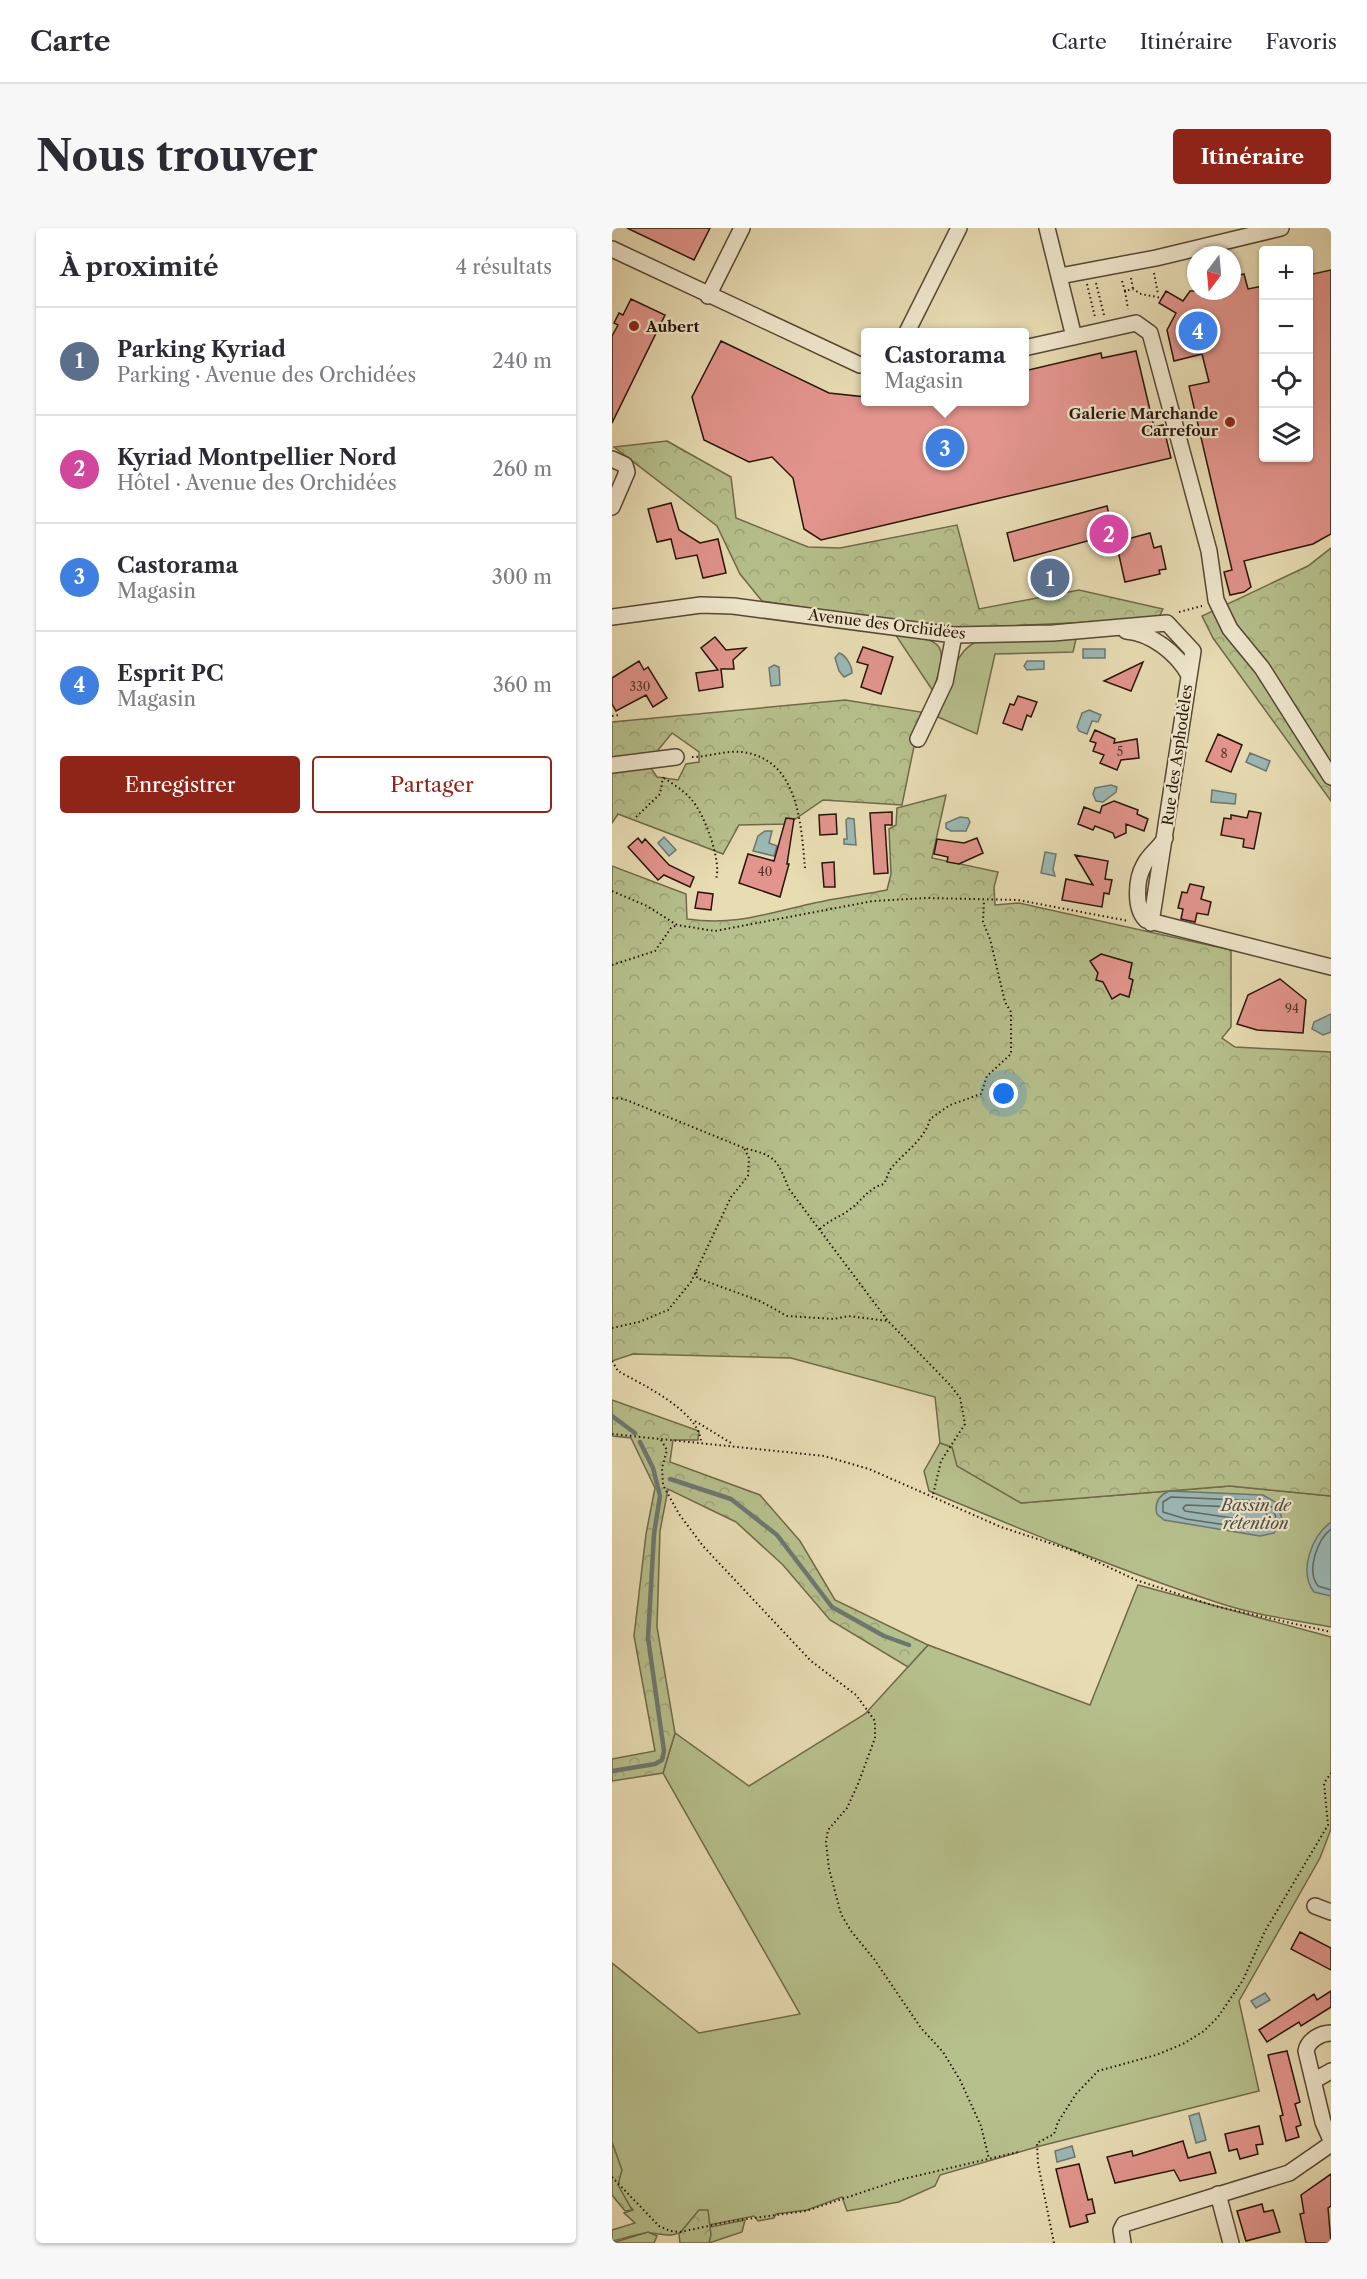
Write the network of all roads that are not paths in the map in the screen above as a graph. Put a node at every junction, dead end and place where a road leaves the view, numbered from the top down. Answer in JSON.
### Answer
{"nodes":[{"id":1,"x":742,"y":228,"type":"edge"},
{"id":2,"x":959,"y":228,"type":"edge"},
{"id":3,"x":1047,"y":228,"type":"edge"},
{"id":4,"x":1281,"y":228,"type":"edge"},
{"id":5,"x":612,"y":249,"type":"edge"},
{"id":6,"x":1060,"y":276,"type":"junction"},
{"id":7,"x":708,"y":296,"type":"junction"},
{"id":8,"x":909,"y":328,"type":"edge"},
{"id":9,"x":1074,"y":337,"type":"junction"},
{"id":10,"x":1029,"y":347,"type":"edge"},
{"id":11,"x":861,"y":365,"type":"edge"},
{"id":12,"x":612,"y":459,"type":"edge"},
{"id":13,"x":612,"y":507,"type":"edge"},
{"id":14,"x":612,"y":617,"type":"edge"},
{"id":15,"x":1163,"y":622,"type":"joint"},
{"id":16,"x":1108,"y":630,"type":"junction"},
{"id":17,"x":954,"y":635,"type":"junction"},
{"id":18,"x":1189,"y":675,"type":"junction"},
{"id":19,"x":918,"y":740,"type":"dead end"},
{"id":20,"x":676,"y":757,"type":"road end"},
{"id":21,"x":612,"y":765,"type":"edge"},
{"id":22,"x":1331,"y":777,"type":"edge"},
{"id":23,"x":1331,"y":967,"type":"edge"},
{"id":24,"x":1315,"y":1906,"type":"dead end"},
{"id":25,"x":1331,"y":1912,"type":"edge"},
{"id":26,"x":1331,"y":2033,"type":"edge"},
{"id":27,"x":1331,"y":2071,"type":"edge"},
{"id":28,"x":1314,"y":2080,"type":"junction"},
{"id":29,"x":1331,"y":2142,"type":"edge"},
{"id":30,"x":1218,"y":2194,"type":"junction"},
{"id":31,"x":1123,"y":2243,"type":"edge"},
{"id":32,"x":1231,"y":2243,"type":"edge"}],
"edges":[{"from":1,"to":7,"type":"street"},
{"from":2,"to":8,"type":"street"},
{"from":3,"to":6,"type":"street"},
{"from":4,"to":6,"type":"street"},
{"from":5,"to":7,"type":"street"},
{"from":6,"to":9,"type":"street"},
{"from":7,"to":11,"type":"street"},
{"from":9,"to":10,"type":"street"},
{"from":9,"to":22,"type":"street"},
{"from":12,"to":13,"type":"street"},
{"from":14,"to":17,"type":"street","name":"Avenue des Orchidées"},
{"from":15,"to":16,"type":"street","name":"Avenue des Orchidées"},
{"from":15,"to":18,"type":"street","name":"Rue des Asphodèles"},
{"from":16,"to":17,"type":"street","name":"Avenue des Orchidées"},
{"from":16,"to":18,"type":"street","name":"Rue des Asphodèles"},
{"from":17,"to":19,"type":"street"},
{"from":18,"to":23,"type":"street","name":"Rue des Asphodèles"},
{"from":20,"to":21,"type":"street"},
{"from":24,"to":25,"type":"street"},
{"from":26,"to":28,"type":"street"},
{"from":27,"to":28,"type":"street"},
{"from":28,"to":29,"type":"street"},
{"from":29,"to":30,"type":"street"},
{"from":30,"to":31,"type":"street"},
{"from":30,"to":32,"type":"street"}]}
